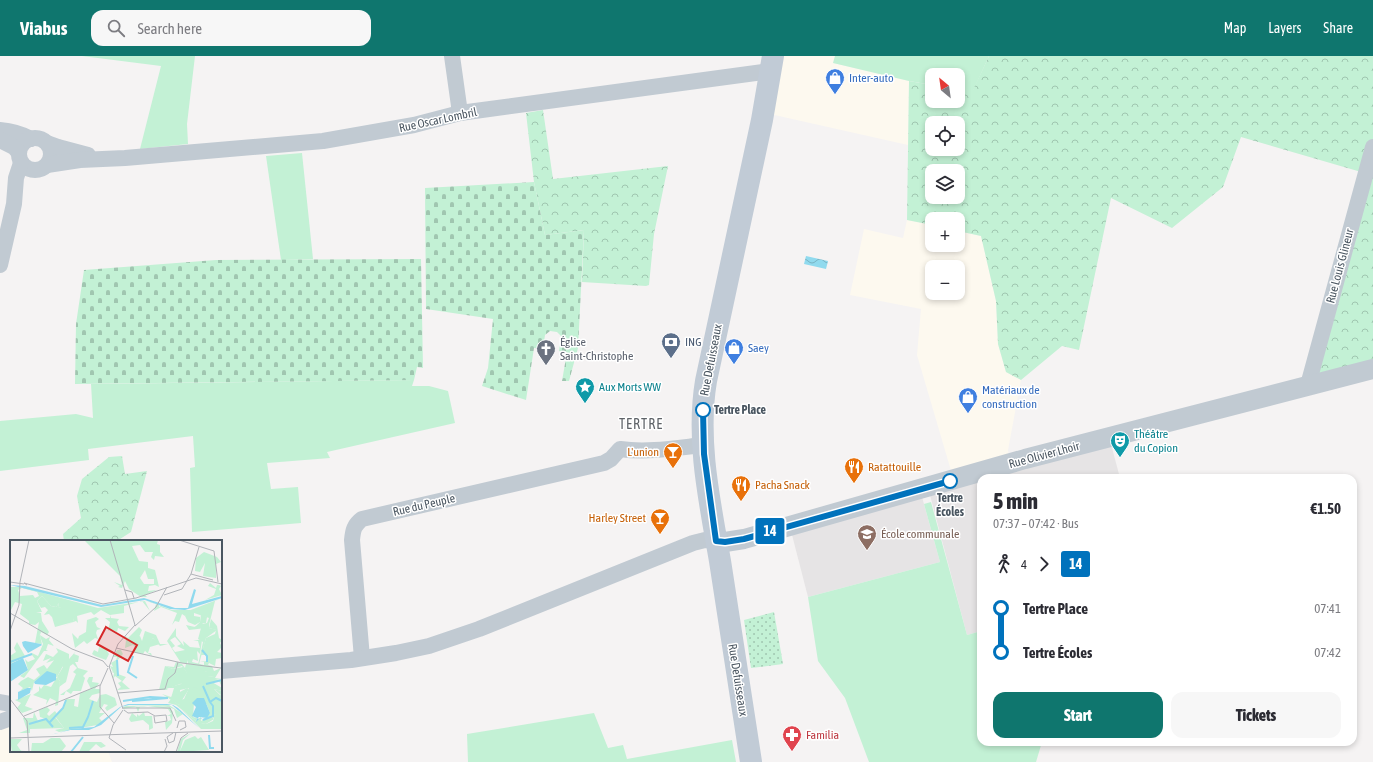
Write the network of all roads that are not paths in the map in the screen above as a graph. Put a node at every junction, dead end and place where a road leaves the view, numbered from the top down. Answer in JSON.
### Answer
{"nodes":[{"id":1,"x":452,"y":56,"type":"edge"},
{"id":2,"x":772,"y":64,"type":"edge"},
{"id":3,"x":460,"y":113,"type":"junction"},
{"id":4,"x":0,"y":130,"type":"edge"},
{"id":5,"x":31,"y":138,"type":"junction"},
{"id":6,"x":0,"y":140,"type":"edge"},
{"id":7,"x":47,"y":143,"type":"junction"},
{"id":8,"x":1373,"y":147,"type":"edge"},
{"id":9,"x":20,"y":158,"type":"junction"},
{"id":10,"x":106,"y":158,"type":"junction"},
{"id":11,"x":43,"y":167,"type":"junction"},
{"id":12,"x":14,"y":204,"type":"junction"},
{"id":13,"x":0,"y":266,"type":"edge"},
{"id":14,"x":1373,"y":369,"type":"edge"},
{"id":15,"x":1308,"y":385,"type":"junction"},
{"id":16,"x":703,"y":445,"type":"junction"},
{"id":17,"x":716,"y":541,"type":"junction"},
{"id":18,"x":362,"y":658,"type":"junction"},
{"id":19,"x":222,"y":670,"type":"edge"},
{"id":20,"x":0,"y":702,"type":"edge"},
{"id":21,"x":10,"y":704,"type":"edge"},
{"id":22,"x":10,"y":718,"type":"edge"},
{"id":23,"x":0,"y":722,"type":"edge"},
{"id":24,"x":751,"y":762,"type":"edge"}],
"edges":[{"from":1,"to":3,"type":"street"},
{"from":2,"to":3,"type":"street","name":"Rue Oscar Lombril"},
{"from":2,"to":16,"type":"main road","name":"Rue Defuisseaux"},
{"from":3,"to":10,"type":"street","name":"Rue Oscar Lombril"},
{"from":4,"to":5,"type":"street"},
{"from":5,"to":7,"type":"street"},
{"from":5,"to":9,"type":"street"},
{"from":6,"to":9,"type":"street"},
{"from":7,"to":10,"type":"street","name":"Rue Oscar Lombril"},
{"from":7,"to":11,"type":"street"},
{"from":8,"to":15,"type":"street","name":"Rue Louis Glineur"},
{"from":9,"to":11,"type":"street"},
{"from":9,"to":12,"type":"street"},
{"from":10,"to":11,"type":"street","name":"Rue Oscar Lombril"},
{"from":11,"to":12,"type":"street"},
{"from":12,"to":13,"type":"street"},
{"from":14,"to":15,"type":"street","name":"Rue Olivier Lhoir"},
{"from":15,"to":17,"type":"street","name":"Rue Olivier Lhoir"},
{"from":16,"to":17,"type":"main road","name":"Rue Defuisseaux"},
{"from":16,"to":18,"type":"street","name":"Rue du Peuple"},
{"from":17,"to":18,"type":"street"},
{"from":17,"to":24,"type":"main road","name":"Rue Defuisseaux"},
{"from":18,"to":19,"type":"street"},
{"from":20,"to":21,"type":"street"},
{"from":22,"to":23,"type":"street"}]}
